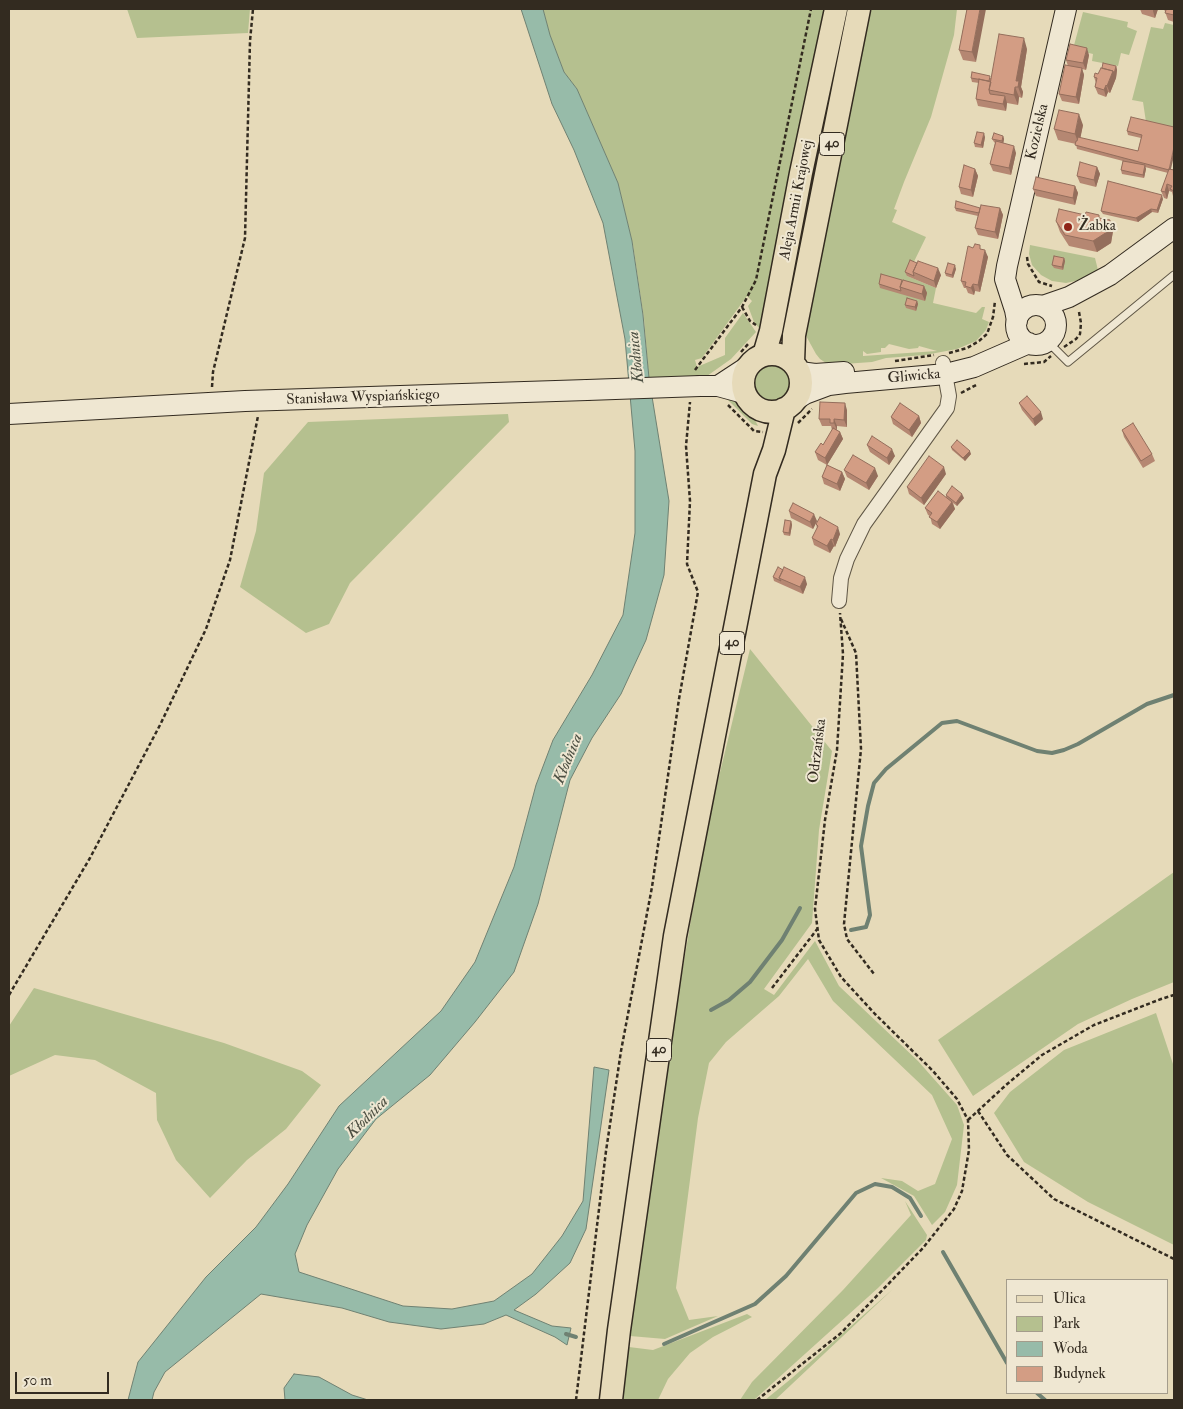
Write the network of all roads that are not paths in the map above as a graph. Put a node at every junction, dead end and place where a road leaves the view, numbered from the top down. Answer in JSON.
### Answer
{"nodes":[{"id":1,"x":836,"y":9,"type":"edge"},
{"id":2,"x":860,"y":9,"type":"edge"},
{"id":3,"x":1066,"y":9,"type":"edge"},
{"id":4,"x":1174,"y":228,"type":"edge"},
{"id":5,"x":1010,"y":256,"type":"junction"},
{"id":6,"x":1174,"y":275,"type":"edge"},
{"id":7,"x":1092,"y":286,"type":"junction"},
{"id":8,"x":1040,"y":306,"type":"junction"},
{"id":9,"x":1033,"y":332,"type":"junction"},
{"id":10,"x":756,"y":361,"type":"junction"},
{"id":11,"x":796,"y":367,"type":"junction"},
{"id":12,"x":944,"y":369,"type":"junction"},
{"id":13,"x":700,"y":386,"type":"junction"},
{"id":14,"x":746,"y":396,"type":"junction"},
{"id":15,"x":782,"y":406,"type":"junction"},
{"id":16,"x":9,"y":414,"type":"edge"},
{"id":17,"x":839,"y":608,"type":"road end"},
{"id":18,"x":611,"y":1400,"type":"edge"}],
"edges":[{"from":1,"to":10,"type":"main road","name":"Aleja Armii Krajowej","number":"40"},
{"from":2,"to":11,"type":"main road","name":"Aleja Armii Krajowej","number":"40"},
{"from":3,"to":5,"type":"main road","name":"Kozielska"},
{"from":4,"to":7,"type":"main road","name":"Gliwicka"},
{"from":5,"to":8,"type":"main road"},
{"from":5,"to":9,"type":"main road","name":"Kozielska"},
{"from":6,"to":9,"type":"lane"},
{"from":7,"to":8,"type":"main road","name":"Gliwicka"},
{"from":7,"to":9,"type":"main road","name":"Gliwicka"},
{"from":8,"to":9,"type":"main road"},
{"from":8,"to":9,"type":"main road","name":"Gliwicka"},
{"from":9,"to":12,"type":"main road","name":"Gliwicka"},
{"from":10,"to":11,"type":"main road"},
{"from":10,"to":13,"type":"main road"},
{"from":10,"to":14,"type":"main road","number":"40"},
{"from":11,"to":12,"type":"main road","name":"Gliwicka"},
{"from":11,"to":15,"type":"main road","number":"40"},
{"from":12,"to":15,"type":"main road","name":"Gliwicka"},
{"from":12,"to":17,"type":"street"},
{"from":13,"to":14,"type":"main road","name":"Stanisława Wyspiańskiego"},
{"from":13,"to":16,"type":"main road","name":"Stanisława Wyspiańskiego","bridge":true},
{"from":14,"to":15,"type":"main road"},
{"from":15,"to":18,"type":"main road","number":"40"}]}
